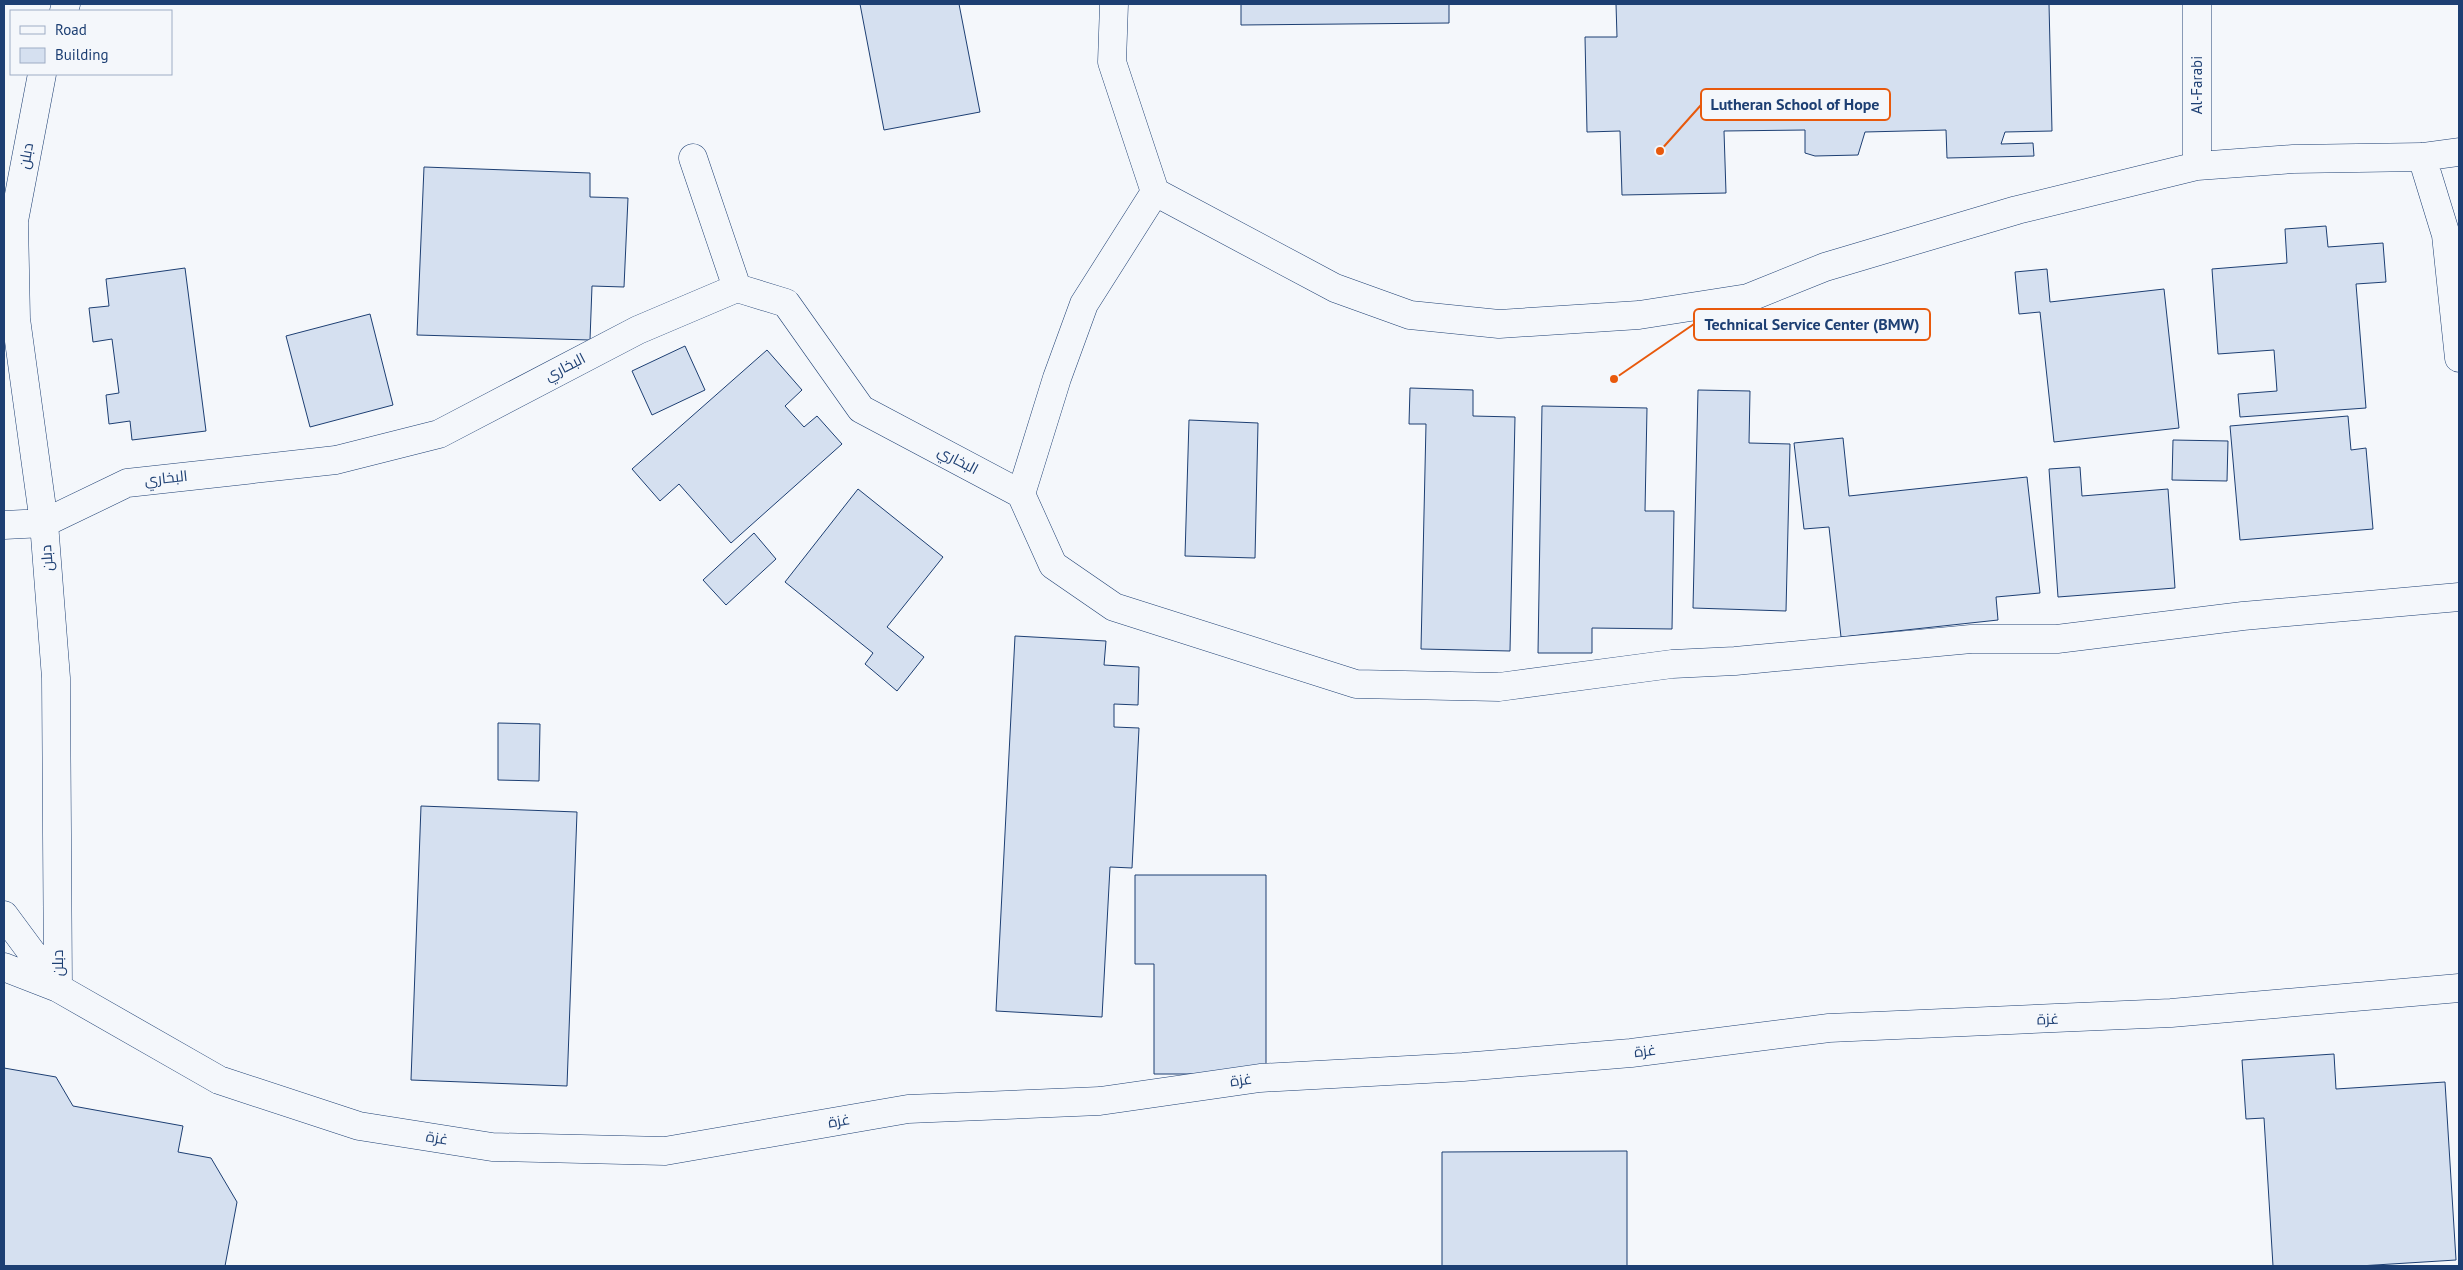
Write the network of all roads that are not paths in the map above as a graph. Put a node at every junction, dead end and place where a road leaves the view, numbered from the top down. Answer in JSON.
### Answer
{"nodes":[{"id":1,"x":1114,"y":4,"type":"edge"},
{"id":2,"x":2197,"y":4,"type":"edge"},
{"id":3,"x":42,"y":75,"type":"edge"},
{"id":4,"x":2459,"y":152,"type":"edge"},
{"id":5,"x":2422,"y":156,"type":"junction"},
{"id":6,"x":693,"y":158,"type":"dead end"},
{"id":7,"x":2198,"y":166,"type":"junction"},
{"id":8,"x":1155,"y":192,"type":"junction"},
{"id":9,"x":737,"y":288,"type":"junction"},
{"id":10,"x":2459,"y":358,"type":"edge"},
{"id":11,"x":1021,"y":494,"type":"junction"},
{"id":12,"x":44,"y":523,"type":"junction"},
{"id":13,"x":4,"y":525,"type":"edge"},
{"id":14,"x":2459,"y":597,"type":"edge"},
{"id":15,"x":4,"y":915,"type":"edge"},
{"id":16,"x":4,"y":967,"type":"edge"},
{"id":17,"x":58,"y":988,"type":"junction"},
{"id":18,"x":2459,"y":988,"type":"edge"}],
"edges":[{"from":1,"to":8,"type":"street"},
{"from":2,"to":7,"type":"street","name":"Al-Farabi"},
{"from":3,"to":12,"type":"street","name":"دبلن"},
{"from":4,"to":5,"type":"street"},
{"from":5,"to":7,"type":"street"},
{"from":5,"to":10,"type":"street"},
{"from":6,"to":9,"type":"street"},
{"from":7,"to":8,"type":"street"},
{"from":8,"to":11,"type":"street"},
{"from":9,"to":11,"type":"street","name":"البخاري"},
{"from":9,"to":12,"type":"street","name":"البخاري"},
{"from":11,"to":14,"type":"street"},
{"from":12,"to":13,"type":"street"},
{"from":12,"to":17,"type":"street","name":"دبلن"},
{"from":15,"to":17,"type":"street"},
{"from":16,"to":17,"type":"street","name":"دبلن"},
{"from":17,"to":18,"type":"street","name":"غزة"}]}
